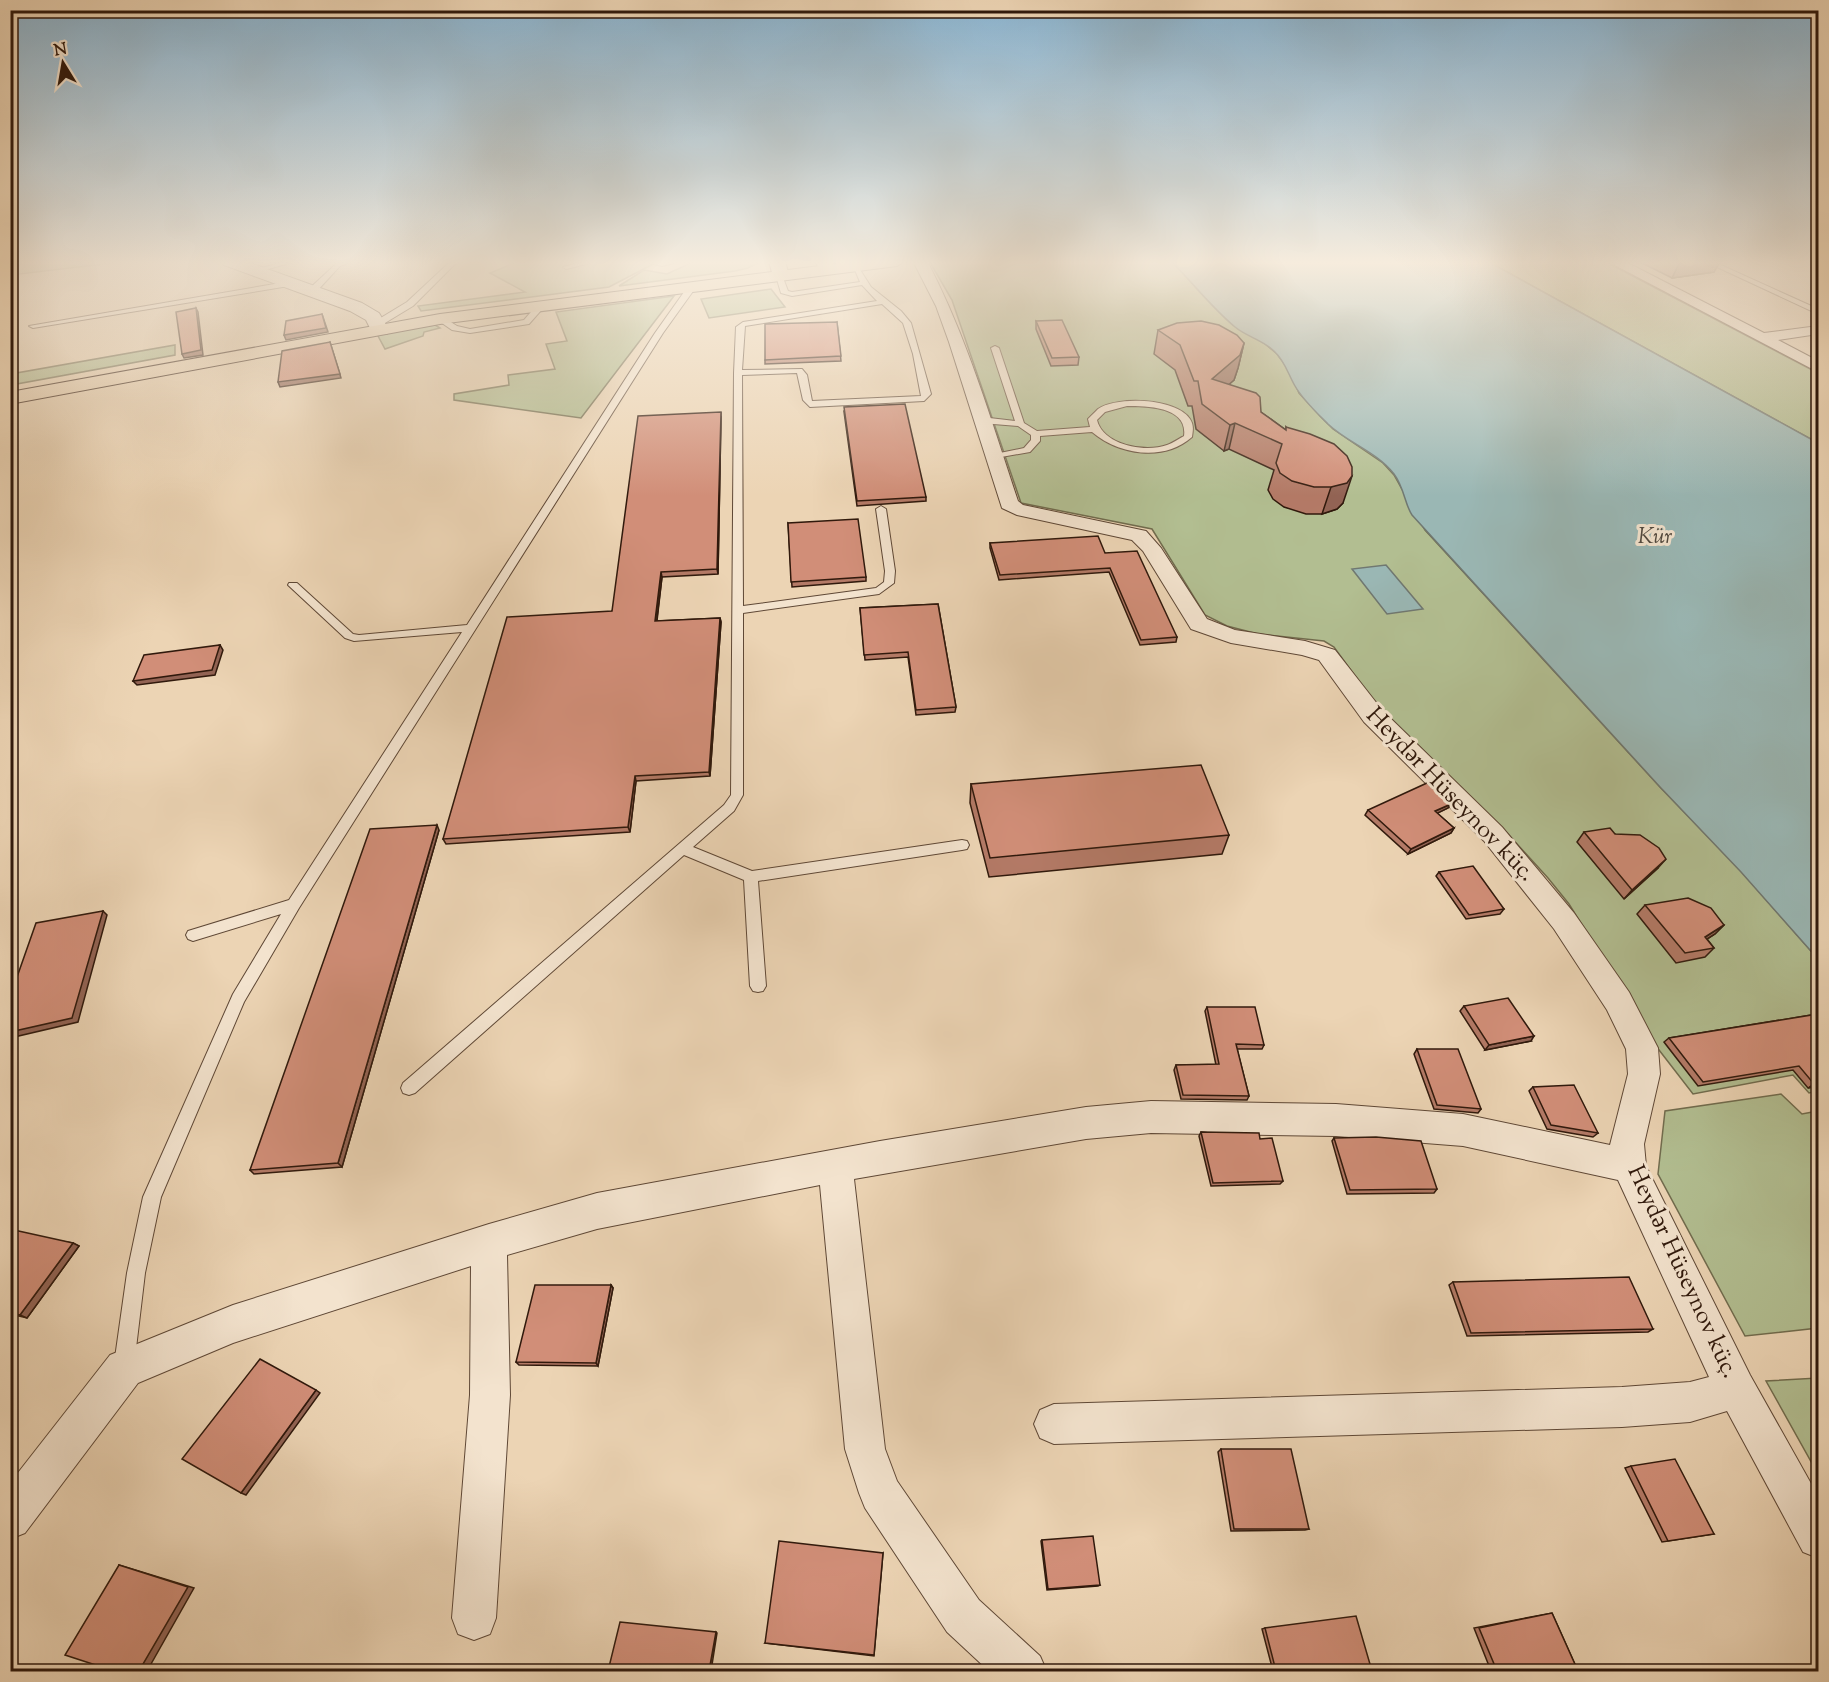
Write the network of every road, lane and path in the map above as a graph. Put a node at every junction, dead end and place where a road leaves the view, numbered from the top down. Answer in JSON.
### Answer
{"nodes":[{"id":1,"x":305,"y":339,"type":"edge"},
{"id":2,"x":313,"y":339,"type":"edge"},
{"id":3,"x":656,"y":339,"type":"edge"},
{"id":4,"x":739,"y":339,"type":"edge"},
{"id":5,"x":912,"y":339,"type":"edge"},
{"id":6,"x":954,"y":339,"type":"edge"},
{"id":7,"x":1765,"y":339,"type":"edge"},
{"id":8,"x":994,"y":348,"type":"dead end"},
{"id":9,"x":1818,"y":366,"type":"edge"},
{"id":10,"x":738,"y":373,"type":"junction"},
{"id":11,"x":10,"y":390,"type":"edge"},
{"id":12,"x":10,"y":398,"type":"edge"},
{"id":13,"x":981,"y":420,"type":"junction"},
{"id":14,"x":1020,"y":424,"type":"junction"},
{"id":15,"x":1093,"y":429,"type":"junction"},
{"id":16,"x":1035,"y":434,"type":"junction"},
{"id":17,"x":993,"y":457,"type":"junction"},
{"id":18,"x":881,"y":509,"type":"dead end"},
{"id":19,"x":293,"y":585,"type":"dead end"},
{"id":20,"x":739,"y":610,"type":"junction"},
{"id":21,"x":469,"y":628,"type":"junction"},
{"id":22,"x":962,"y":845,"type":"dead end"},
{"id":23,"x":683,"y":849,"type":"junction"},
{"id":24,"x":751,"y":877,"type":"junction"},
{"id":25,"x":294,"y":904,"type":"junction"},
{"id":26,"x":193,"y":935,"type":"dead end"},
{"id":27,"x":758,"y":986,"type":"dead end"},
{"id":28,"x":409,"y":1088,"type":"dead end"},
{"id":29,"x":835,"y":1166,"type":"junction"},
{"id":30,"x":1629,"y":1166,"type":"junction"},
{"id":31,"x":489,"y":1242,"type":"junction"},
{"id":32,"x":124,"y":1369,"type":"junction"},
{"id":33,"x":1736,"y":1389,"type":"junction"},
{"id":34,"x":1054,"y":1424,"type":"dead end"},
{"id":35,"x":10,"y":1518,"type":"edge"},
{"id":36,"x":1818,"y":1538,"type":"edge"},
{"id":37,"x":474,"y":1618,"type":"dead end"},
{"id":38,"x":1024,"y":1671,"type":"edge"}],
"edges":[{"from":1,"to":11,"type":"main road"},
{"from":2,"to":12,"type":"main road"},
{"from":3,"to":21,"type":"lane"},
{"from":4,"to":10,"type":"lane"},
{"from":5,"to":10,"type":"lane"},
{"from":6,"to":13,"type":"street","name":"Heydər Hüseynov küç."},
{"from":7,"to":9,"type":"street"},
{"from":8,"to":14,"type":"lane"},
{"from":10,"to":20,"type":"lane"},
{"from":13,"to":14,"type":"lane"},
{"from":13,"to":17,"type":"street","name":"Heydər Hüseynov küç."},
{"from":14,"to":16,"type":"lane"},
{"from":15,"to":15,"type":"lane"},
{"from":15,"to":16,"type":"lane"},
{"from":16,"to":17,"type":"lane"},
{"from":17,"to":30,"type":"street","name":"Heydər Hüseynov küç."},
{"from":18,"to":20,"type":"lane"},
{"from":19,"to":21,"type":"lane"},
{"from":20,"to":23,"type":"lane"},
{"from":21,"to":25,"type":"lane"},
{"from":22,"to":24,"type":"lane"},
{"from":23,"to":24,"type":"lane"},
{"from":23,"to":28,"type":"lane"},
{"from":24,"to":27,"type":"lane"},
{"from":25,"to":26,"type":"lane"},
{"from":25,"to":32,"type":"lane"},
{"from":29,"to":30,"type":"street"},
{"from":29,"to":31,"type":"street"},
{"from":29,"to":38,"type":"street"},
{"from":30,"to":33,"type":"street","name":"Heydər Hüseynov küç."},
{"from":31,"to":32,"type":"street"},
{"from":31,"to":37,"type":"street"},
{"from":32,"to":35,"type":"street"},
{"from":33,"to":34,"type":"street"},
{"from":33,"to":36,"type":"street","name":"Heydər Hüseynov küç."}]}
